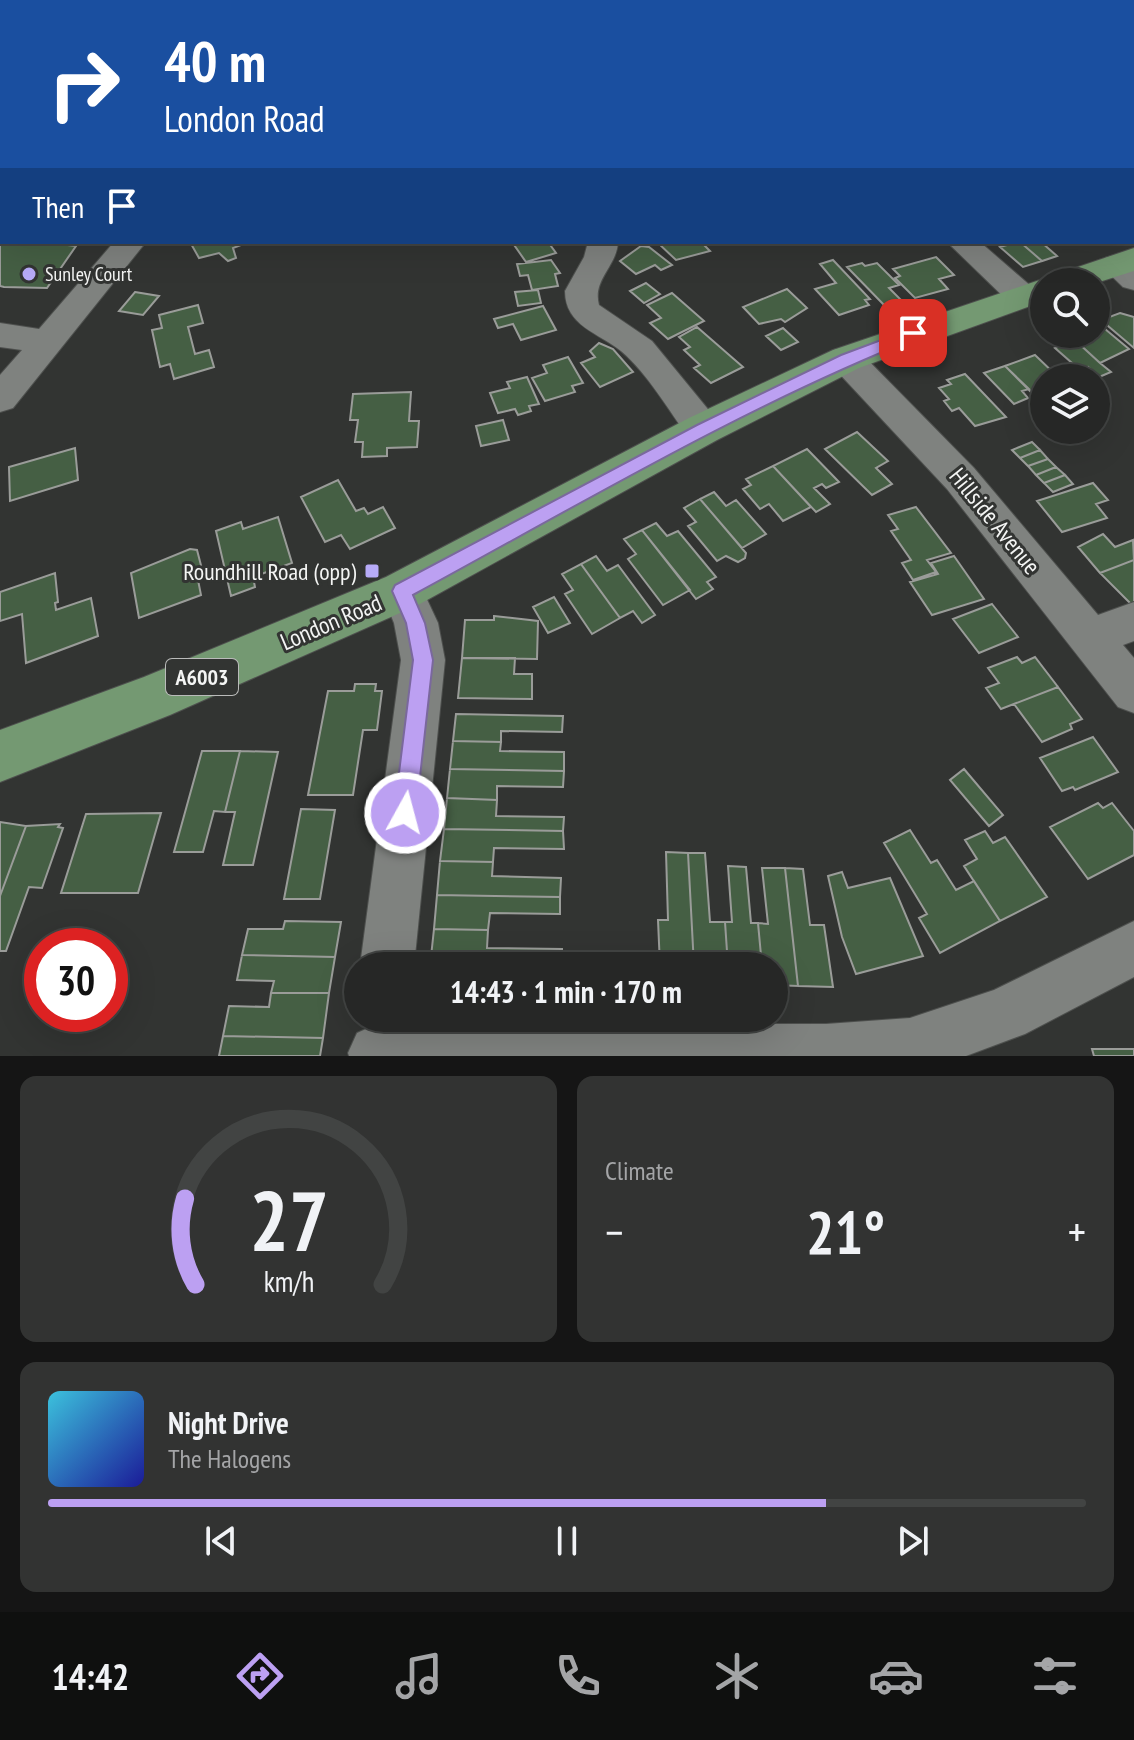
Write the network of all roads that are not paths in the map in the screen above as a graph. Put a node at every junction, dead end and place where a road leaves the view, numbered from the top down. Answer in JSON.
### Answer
{"nodes":[{"id":1,"x":129,"y":244,"type":"edge"},
{"id":2,"x":602,"y":244,"type":"edge"},
{"id":3,"x":965,"y":244,"type":"edge"},
{"id":4,"x":1030,"y":290,"type":"edge"},
{"id":5,"x":1030,"y":292,"type":"edge"},
{"id":6,"x":0,"y":335,"type":"edge"},
{"id":7,"x":45,"y":342,"type":"junction"},
{"id":8,"x":846,"y":359,"type":"junction"},
{"id":9,"x":0,"y":399,"type":"edge"},
{"id":10,"x":703,"y":429,"type":"junction"},
{"id":11,"x":402,"y":591,"type":"junction"},
{"id":12,"x":1134,"y":621,"type":"edge"},
{"id":13,"x":1090,"y":638,"type":"junction"},
{"id":14,"x":1134,"y":692,"type":"edge"},
{"id":15,"x":0,"y":756,"type":"edge"},
{"id":16,"x":1134,"y":948,"type":"edge"},
{"id":17,"x":389,"y":952,"type":"edge"},
{"id":18,"x":378,"y":1042,"type":"edge"},
{"id":19,"x":910,"y":1052,"type":"edge"}],
"edges":[{"from":1,"to":7,"type":"street"},
{"from":2,"to":10,"type":"street"},
{"from":3,"to":4,"type":"street"},
{"from":5,"to":8,"type":"main road","name":"London Road","number":"A6003"},
{"from":6,"to":7,"type":"street"},
{"from":7,"to":9,"type":"street"},
{"from":8,"to":10,"type":"main road","name":"London Road","number":"A6003"},
{"from":8,"to":13,"type":"street","name":"Hillside Avenue"},
{"from":10,"to":11,"type":"main road","name":"London Road","number":"A6003"},
{"from":11,"to":15,"type":"main road","name":"London Road","number":"A6003"},
{"from":11,"to":17,"type":"street"},
{"from":12,"to":13,"type":"street"},
{"from":13,"to":14,"type":"street","name":"Hillside Avenue"},
{"from":16,"to":19,"type":"street"},
{"from":18,"to":19,"type":"street"}]}
